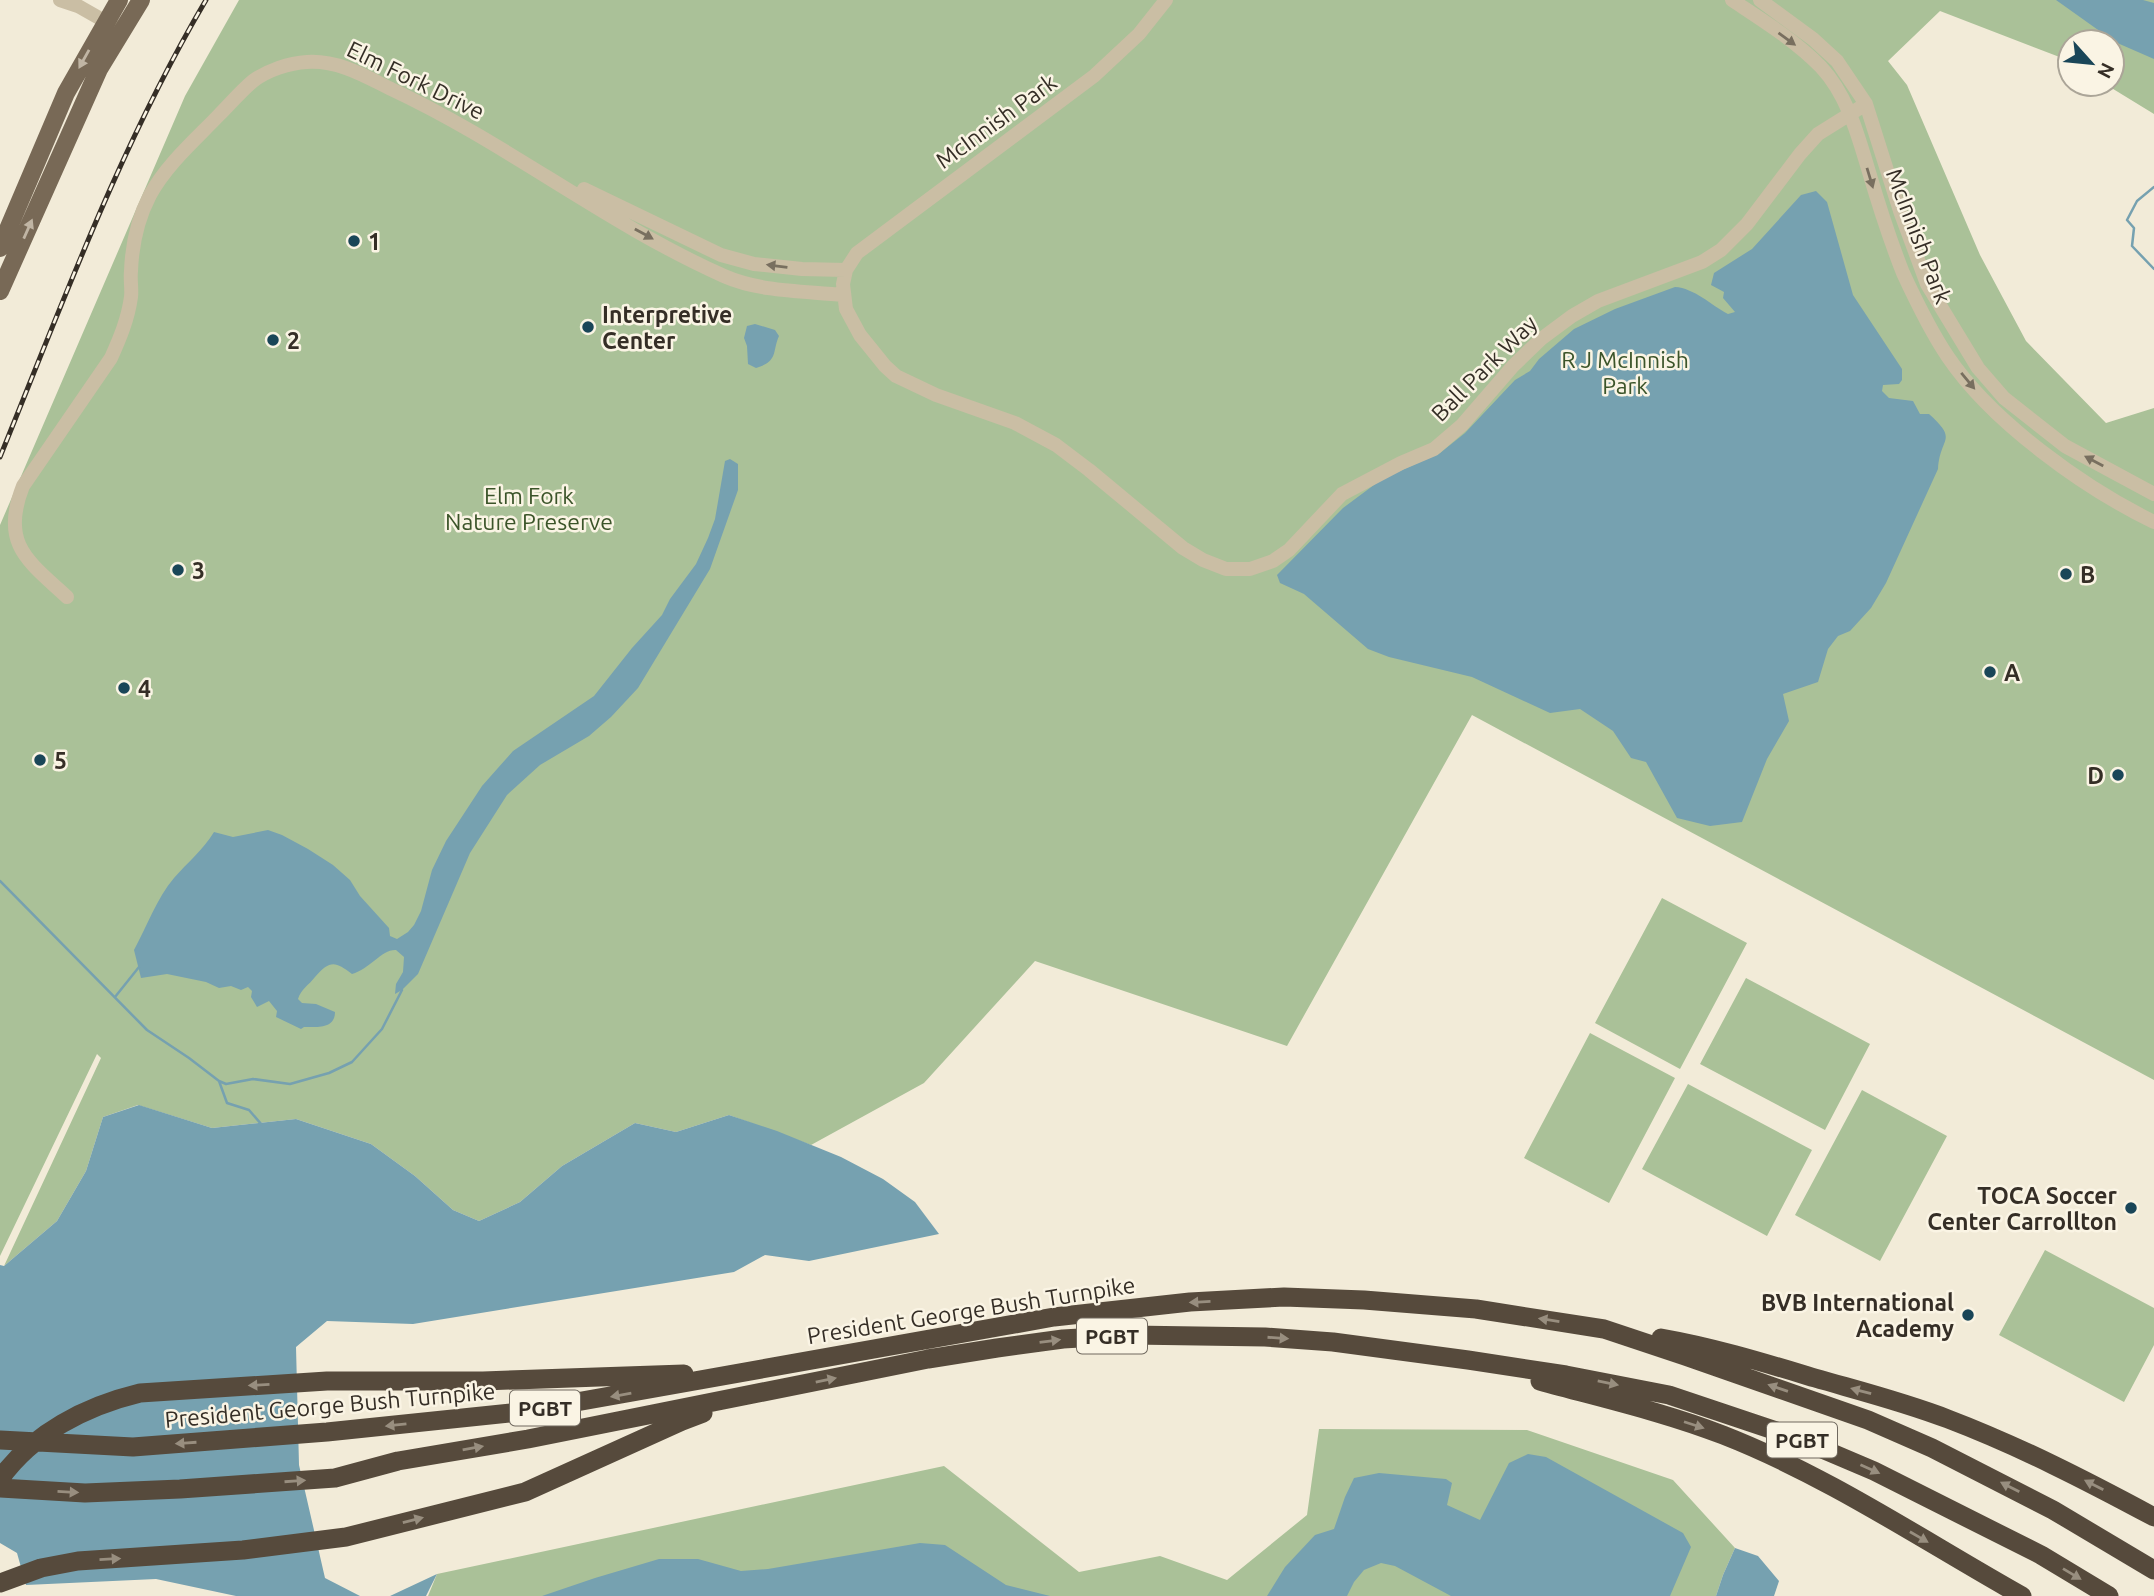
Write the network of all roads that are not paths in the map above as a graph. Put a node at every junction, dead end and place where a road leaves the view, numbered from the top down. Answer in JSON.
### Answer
{"nodes":[{"id":1,"x":60,"y":0,"type":"edge"},
{"id":2,"x":118,"y":0,"type":"edge"},
{"id":3,"x":141,"y":0,"type":"edge"},
{"id":4,"x":1166,"y":0,"type":"edge"},
{"id":5,"x":1732,"y":0,"type":"edge"},
{"id":6,"x":1760,"y":0,"type":"edge"},
{"id":7,"x":105,"y":22,"type":"junction"},
{"id":8,"x":122,"y":31,"type":"junction"},
{"id":9,"x":1866,"y":104,"type":"junction"},
{"id":10,"x":1850,"y":112,"type":"junction"},
{"id":11,"x":502,"y":148,"type":"junction"},
{"id":12,"x":0,"y":248,"type":"edge"},
{"id":13,"x":846,"y":270,"type":"junction"},
{"id":14,"x":0,"y":291,"type":"edge"},
{"id":15,"x":844,"y":295,"type":"junction"},
{"id":16,"x":2154,"y":494,"type":"edge"},
{"id":17,"x":2154,"y":522,"type":"edge"},
{"id":18,"x":67,"y":597,"type":"dead end"},
{"id":19,"x":1604,"y":1329,"type":"junction"},
{"id":20,"x":1468,"y":1360,"type":"junction"},
{"id":21,"x":761,"y":1371,"type":"junction"},
{"id":22,"x":760,"y":1394,"type":"junction"},
{"id":23,"x":0,"y":1440,"type":"edge"},
{"id":24,"x":0,"y":1479,"type":"edge"},
{"id":25,"x":0,"y":1488,"type":"edge"},
{"id":26,"x":2154,"y":1517,"type":"edge"},
{"id":27,"x":2154,"y":1570,"type":"edge"},
{"id":28,"x":0,"y":1583,"type":"edge"},
{"id":29,"x":2022,"y":1596,"type":"edge"},
{"id":30,"x":2109,"y":1596,"type":"edge"}],
"edges":[{"from":1,"to":7,"type":"street"},
{"from":2,"to":7,"type":"main road"},
{"from":3,"to":8,"type":"main road"},
{"from":4,"to":13,"type":"street","name":"McInnish Park"},
{"from":5,"to":10,"type":"street","name":"McInnish Park","one_way":true},
{"from":6,"to":9,"type":"street","name":"McInnish Park"},
{"from":7,"to":8,"type":"street"},
{"from":7,"to":12,"type":"main road","one_way":true},
{"from":14,"to":8,"type":"main road","one_way":true},
{"from":9,"to":10,"type":"street","name":"Ball Park Way"},
{"from":16,"to":9,"type":"street","name":"McInnish Park","one_way":true},
{"from":10,"to":15,"type":"street","name":"Ball Park Way"},
{"from":10,"to":17,"type":"street","name":"McInnish Park","one_way":true},
{"from":13,"to":11,"type":"street","name":"Elm Fork Drive","one_way":true},
{"from":11,"to":15,"type":"street","name":"Elm Fork Drive","one_way":true},
{"from":11,"to":18,"type":"street","name":"Elm Fork Drive"},
{"from":13,"to":15,"type":"street","name":"Ball Park Way"},
{"from":19,"to":21,"type":"highway","name":"President George Bush Turnpike","number":"PGBT","one_way":true},
{"from":26,"to":19,"type":"highway","one_way":true},
{"from":27,"to":19,"type":"highway","name":"President George Bush Turnpike","number":"PGBT","one_way":true},
{"from":22,"to":20,"type":"highway","name":"President George Bush Turnpike","number":"PGBT","one_way":true},
{"from":20,"to":29,"type":"highway","one_way":true},
{"from":20,"to":30,"type":"highway","name":"President George Bush Turnpike","number":"PGBT","one_way":true},
{"from":21,"to":23,"type":"highway","name":"President George Bush Turnpike","number":"PGBT","one_way":true},
{"from":21,"to":24,"type":"highway","one_way":true},
{"from":25,"to":22,"type":"highway","name":"President George Bush Turnpike","number":"PGBT","one_way":true},
{"from":28,"to":22,"type":"highway","one_way":true}]}
